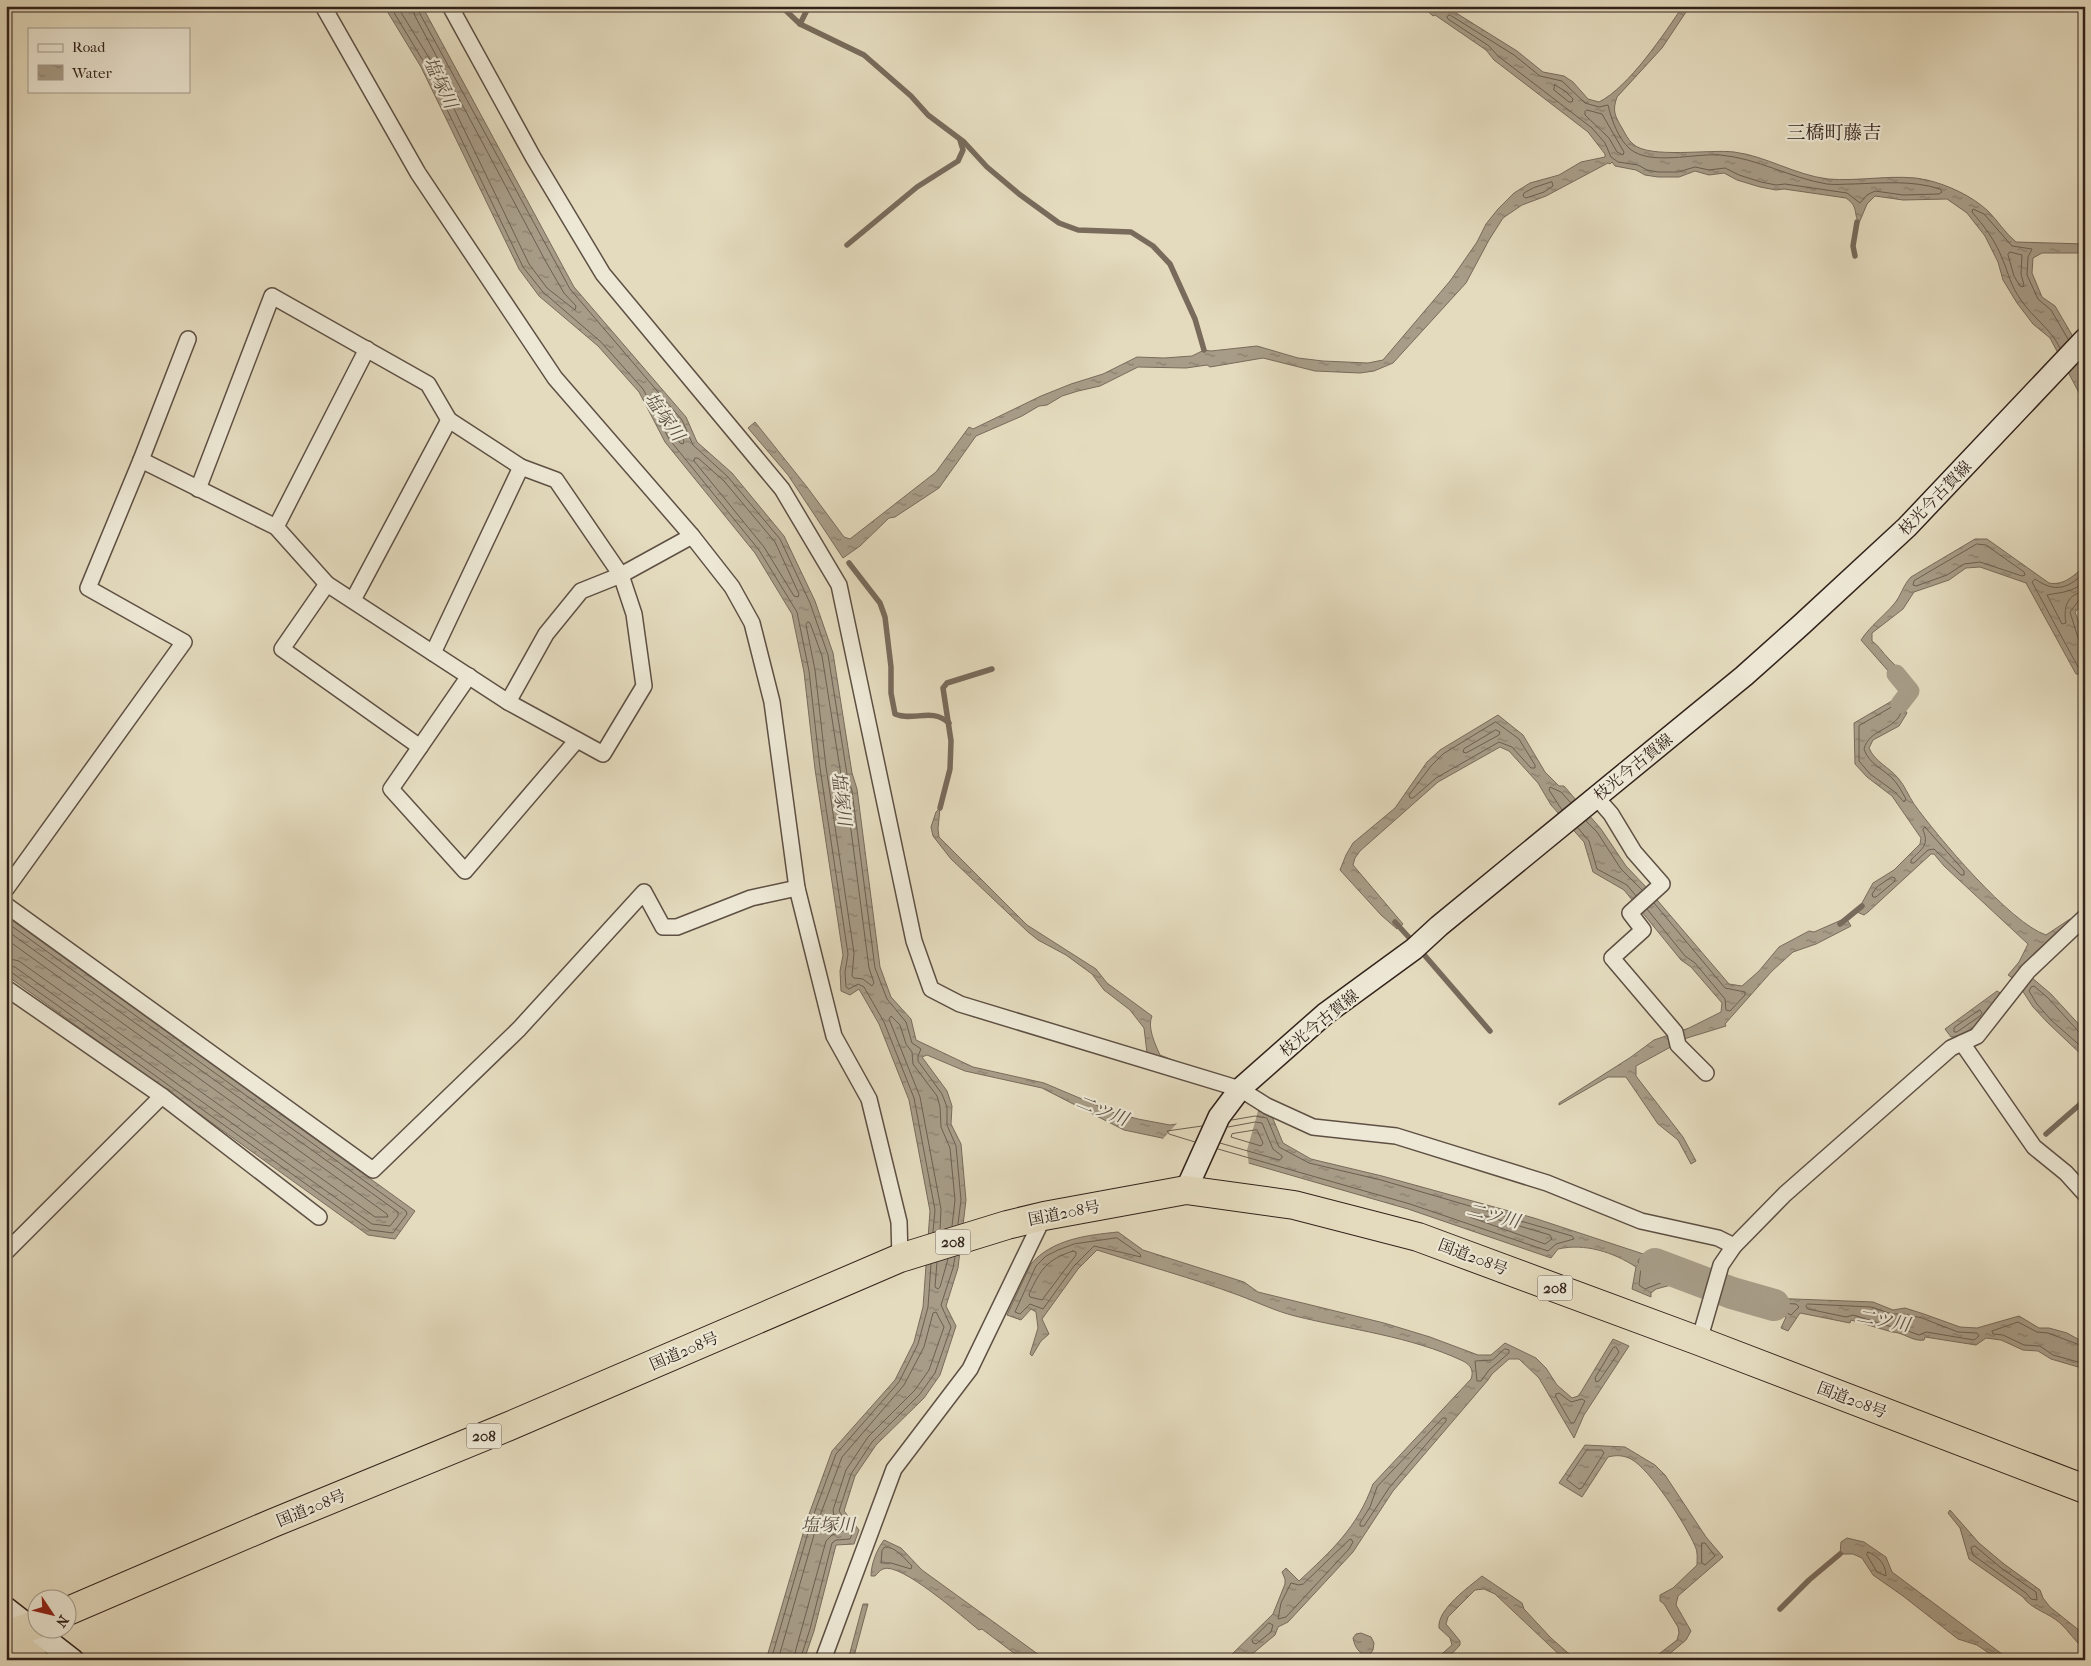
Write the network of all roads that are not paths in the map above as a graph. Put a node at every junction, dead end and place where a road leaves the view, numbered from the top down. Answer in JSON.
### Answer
{"nodes":[{"id":1,"x":323,"y":6,"type":"edge"},
{"id":2,"x":450,"y":6,"type":"edge"},
{"id":3,"x":2085,"y":339,"type":"edge"},
{"id":4,"x":188,"y":340,"type":"dead end"},
{"id":5,"x":366,"y":349,"type":"junction"},
{"id":6,"x":449,"y":420,"type":"junction"},
{"id":7,"x":141,"y":460,"type":"junction"},
{"id":8,"x":521,"y":467,"type":"junction"},
{"id":9,"x":198,"y":488,"type":"junction"},
{"id":10,"x":276,"y":527,"type":"junction"},
{"id":11,"x":692,"y":536,"type":"junction"},
{"id":12,"x":621,"y":575,"type":"junction"},
{"id":13,"x":327,"y":584,"type":"junction"},
{"id":14,"x":353,"y":600,"type":"junction"},
{"id":15,"x":434,"y":653,"type":"junction"},
{"id":16,"x":469,"y":676,"type":"junction"},
{"id":17,"x":508,"y":702,"type":"junction"},
{"id":18,"x":577,"y":740,"type":"junction"},
{"id":19,"x":420,"y":747,"type":"junction"},
{"id":20,"x":1591,"y":802,"type":"junction"},
{"id":21,"x":797,"y":888,"type":"junction"},
{"id":22,"x":6,"y":889,"type":"edge"},
{"id":23,"x":6,"y":906,"type":"edge"},
{"id":24,"x":2085,"y":917,"type":"edge"},
{"id":25,"x":6,"y":988,"type":"edge"},
{"id":26,"x":1962,"y":1043,"type":"junction"},
{"id":27,"x":1706,"y":1073,"type":"dead end"},
{"id":28,"x":162,"y":1096,"type":"junction"},
{"id":29,"x":1235,"y":1096,"type":"junction"},
{"id":30,"x":1186,"y":1190,"type":"junction"},
{"id":31,"x":2085,"y":1194,"type":"edge"},
{"id":32,"x":1044,"y":1216,"type":"junction"},
{"id":33,"x":319,"y":1217,"type":"dead end"},
{"id":34,"x":1734,"y":1246,"type":"junction"},
{"id":35,"x":6,"y":1252,"type":"edge"},
{"id":36,"x":900,"y":1258,"type":"junction"},
{"id":37,"x":1699,"y":1341,"type":"junction"},
{"id":38,"x":2085,"y":1489,"type":"edge"},
{"id":39,"x":78,"y":1607,"type":"edge"},
{"id":40,"x":6,"y":1608,"type":"edge"},
{"id":41,"x":25,"y":1628,"type":"edge"},
{"id":42,"x":6,"y":1639,"type":"edge"},
{"id":43,"x":34,"y":1660,"type":"edge"},
{"id":44,"x":73,"y":1660,"type":"edge"},
{"id":45,"x":823,"y":1660,"type":"edge"}],
"edges":[{"from":1,"to":11,"type":"street"},
{"from":2,"to":29,"type":"street"},
{"from":3,"to":20,"type":"main road","name":"枝光今古賀線"},
{"from":4,"to":7,"type":"street"},
{"from":5,"to":6,"type":"street"},
{"from":5,"to":9,"type":"street"},
{"from":5,"to":10,"type":"street"},
{"from":6,"to":8,"type":"street"},
{"from":6,"to":14,"type":"street"},
{"from":7,"to":9,"type":"street"},
{"from":7,"to":22,"type":"street"},
{"from":8,"to":12,"type":"street"},
{"from":8,"to":15,"type":"street"},
{"from":9,"to":10,"type":"street"},
{"from":10,"to":13,"type":"street"},
{"from":11,"to":12,"type":"street"},
{"from":11,"to":21,"type":"street"},
{"from":12,"to":17,"type":"street"},
{"from":12,"to":18,"type":"street"},
{"from":13,"to":14,"type":"street"},
{"from":13,"to":19,"type":"street"},
{"from":14,"to":15,"type":"street"},
{"from":15,"to":16,"type":"street"},
{"from":16,"to":17,"type":"street"},
{"from":16,"to":19,"type":"street"},
{"from":17,"to":18,"type":"street"},
{"from":18,"to":19,"type":"street"},
{"from":20,"to":27,"type":"street"},
{"from":20,"to":29,"type":"main road","name":"枝光今古賀線"},
{"from":21,"to":23,"type":"street"},
{"from":21,"to":36,"type":"street"},
{"from":24,"to":26,"type":"street"},
{"from":25,"to":28,"type":"street"},
{"from":26,"to":31,"type":"street"},
{"from":26,"to":34,"type":"street"},
{"from":28,"to":33,"type":"street"},
{"from":28,"to":35,"type":"street"},
{"from":29,"to":30,"type":"main road","name":"枝光今古賀線"},
{"from":29,"to":34,"type":"street"},
{"from":30,"to":32,"type":"highway","name":"国道208号","number":"208"},
{"from":30,"to":37,"type":"highway","name":"国道208号","number":"208"},
{"from":32,"to":36,"type":"highway","name":"国道208号","number":"208"},
{"from":32,"to":45,"type":"street"},
{"from":34,"to":37,"type":"street"},
{"from":36,"to":39,"type":"highway","name":"国道208号","number":"208"},
{"from":37,"to":38,"type":"highway","name":"国道208号","number":"208"},
{"from":40,"to":41,"type":"main road"},
{"from":41,"to":44,"type":"main road"},
{"from":42,"to":43,"type":"highway"}]}
